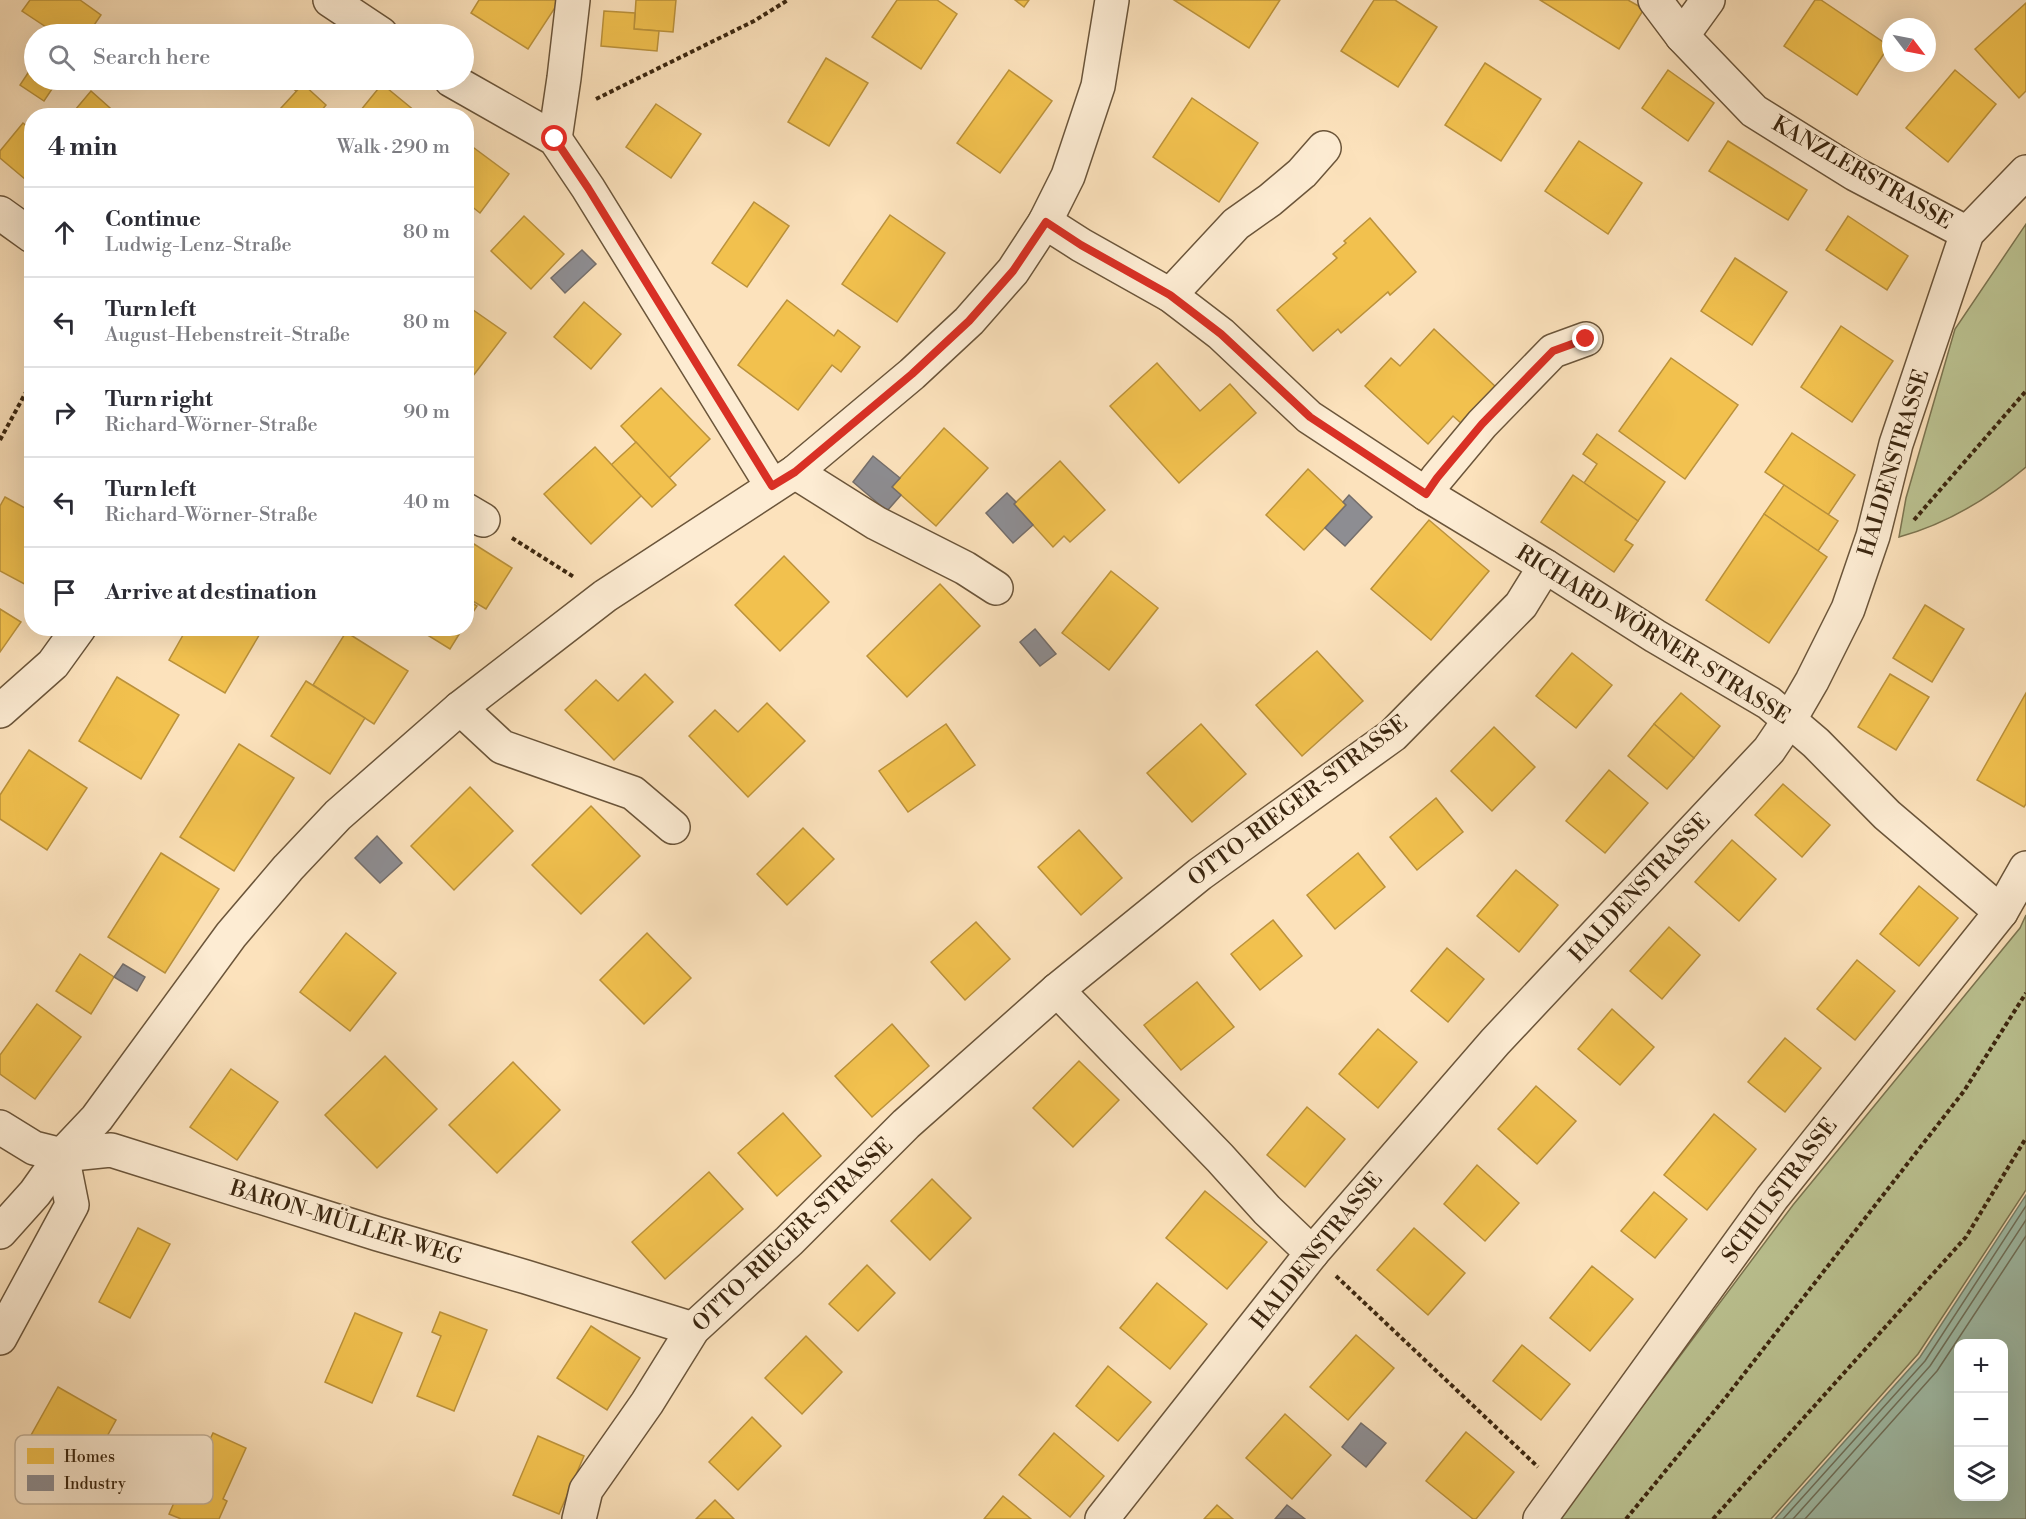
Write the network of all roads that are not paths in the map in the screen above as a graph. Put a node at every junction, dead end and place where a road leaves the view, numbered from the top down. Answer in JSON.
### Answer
{"nodes":[{"id":1,"x":330,"y":0,"type":"edge"},
{"id":2,"x":573,"y":0,"type":"edge"},
{"id":3,"x":1112,"y":0,"type":"edge"},
{"id":4,"x":1655,"y":0,"type":"edge"},
{"id":5,"x":1708,"y":0,"type":"edge"},
{"id":6,"x":366,"y":24,"type":"edge"},
{"id":7,"x":1682,"y":36,"type":"junction"},
{"id":8,"x":469,"y":90,"type":"edge"},
{"id":9,"x":555,"y":139,"type":"junction"},
{"id":10,"x":1324,"y":148,"type":"dead end"},
{"id":11,"x":2026,"y":172,"type":"edge"},
{"id":12,"x":0,"y":213,"type":"edge"},
{"id":13,"x":1046,"y":222,"type":"junction"},
{"id":14,"x":24,"y":230,"type":"edge"},
{"id":15,"x":1967,"y":232,"type":"junction"},
{"id":16,"x":1170,"y":295,"type":"junction"},
{"id":17,"x":1586,"y":339,"type":"dead end"},
{"id":18,"x":783,"y":479,"type":"junction"},
{"id":19,"x":1426,"y":494,"type":"junction"},
{"id":20,"x":1545,"y":566,"type":"junction"},
{"id":21,"x":996,"y":588,"type":"dead end"},
{"id":22,"x":73,"y":636,"type":"edge"},
{"id":23,"x":460,"y":708,"type":"junction"},
{"id":24,"x":0,"y":711,"type":"edge"},
{"id":25,"x":1790,"y":719,"type":"junction"},
{"id":26,"x":673,"y":827,"type":"dead end"},
{"id":27,"x":2026,"y":868,"type":"edge"},
{"id":28,"x":2001,"y":912,"type":"junction"},
{"id":29,"x":1056,"y":990,"type":"junction"},
{"id":30,"x":0,"y":1127,"type":"edge"},
{"id":31,"x":62,"y":1155,"type":"junction"},
{"id":32,"x":0,"y":1232,"type":"edge"},
{"id":33,"x":1312,"y":1253,"type":"junction"},
{"id":34,"x":693,"y":1329,"type":"junction"},
{"id":35,"x":0,"y":1338,"type":"edge"},
{"id":36,"x":579,"y":1519,"type":"edge"},
{"id":37,"x":1102,"y":1519,"type":"edge"},
{"id":38,"x":1540,"y":1519,"type":"edge"}],
"edges":[{"from":1,"to":6,"type":"street"},
{"from":2,"to":9,"type":"street"},
{"from":3,"to":13,"type":"street"},
{"from":4,"to":7,"type":"street","name":"KANZLERSTRASSE"},
{"from":5,"to":7,"type":"street"},
{"from":7,"to":15,"type":"street","name":"KANZLERSTRASSE"},
{"from":8,"to":9,"type":"street"},
{"from":9,"to":18,"type":"street"},
{"from":10,"to":16,"type":"street"},
{"from":11,"to":15,"type":"street","name":"HALDENSTRASSE"},
{"from":12,"to":14,"type":"street"},
{"from":13,"to":16,"type":"street","name":"RICHARD-WÖRNER-STRASSE"},
{"from":13,"to":18,"type":"street"},
{"from":15,"to":25,"type":"street","name":"HALDENSTRASSE"},
{"from":16,"to":19,"type":"street","name":"RICHARD-WÖRNER-STRASSE"},
{"from":17,"to":19,"type":"street"},
{"from":18,"to":21,"type":"street"},
{"from":18,"to":23,"type":"street"},
{"from":19,"to":20,"type":"street","name":"RICHARD-WÖRNER-STRASSE"},
{"from":20,"to":25,"type":"street","name":"RICHARD-WÖRNER-STRASSE"},
{"from":20,"to":29,"type":"street","name":"OTTO-RIEGER-STRASSE"},
{"from":22,"to":24,"type":"street"},
{"from":23,"to":26,"type":"street"},
{"from":23,"to":31,"type":"street"},
{"from":25,"to":28,"type":"street","name":"RICHARD-WÖRNER-STRASSE"},
{"from":25,"to":33,"type":"street","name":"HALDENSTRASSE"},
{"from":27,"to":28,"type":"street","name":"SCHULSTRASSE"},
{"from":28,"to":38,"type":"street","name":"SCHULSTRASSE"},
{"from":29,"to":33,"type":"street"},
{"from":29,"to":34,"type":"street","name":"OTTO-RIEGER-STRASSE"},
{"from":30,"to":31,"type":"street","name":"BARON-MÜLLER-WEG"},
{"from":31,"to":32,"type":"street"},
{"from":31,"to":34,"type":"street","name":"BARON-MÜLLER-WEG"},
{"from":31,"to":35,"type":"street"},
{"from":33,"to":37,"type":"street","name":"HALDENSTRASSE"},
{"from":34,"to":36,"type":"street","name":"OTTO-RIEGER-STRASSE"}]}
